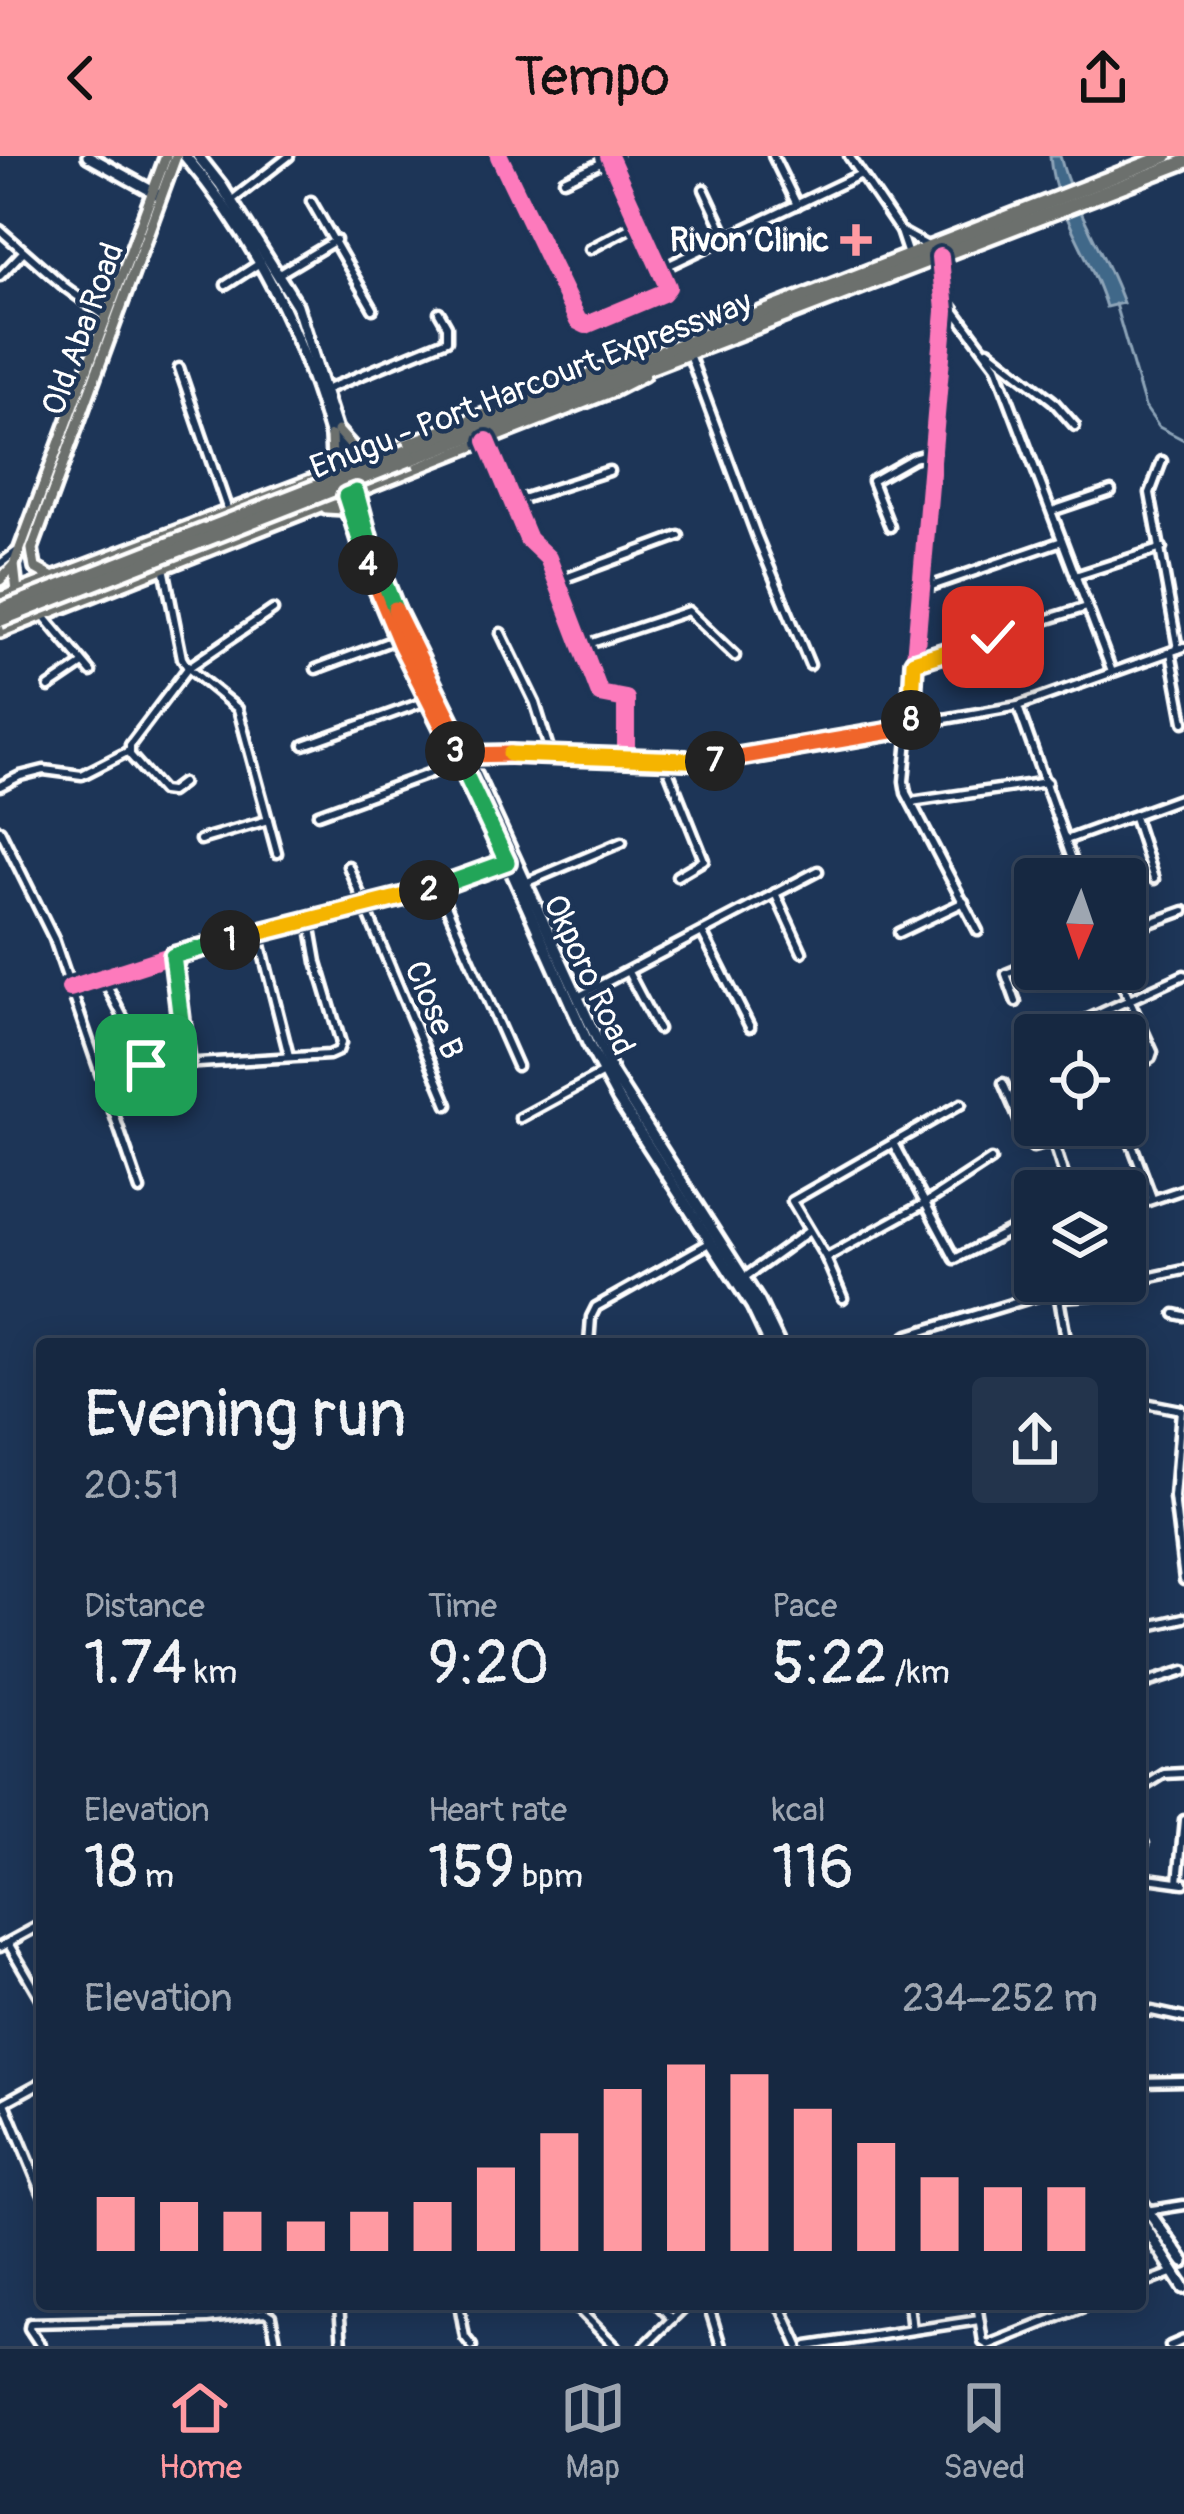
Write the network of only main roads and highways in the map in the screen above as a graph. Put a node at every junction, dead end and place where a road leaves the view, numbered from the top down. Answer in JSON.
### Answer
{"nodes":[{"id":1,"x":88,"y":156,"type":"edge"},
{"id":2,"x":166,"y":156,"type":"edge"},
{"id":3,"x":176,"y":156,"type":"edge"},
{"id":4,"x":185,"y":156,"type":"edge"},
{"id":5,"x":198,"y":156,"type":"edge"},
{"id":6,"x":1166,"y":156,"type":"edge"},
{"id":7,"x":1184,"y":162,"type":"edge"},
{"id":8,"x":156,"y":193,"type":"junction"},
{"id":9,"x":1080,"y":196,"type":"junction"},
{"id":10,"x":935,"y":252,"type":"junction"},
{"id":11,"x":673,"y":350,"type":"junction"},
{"id":12,"x":665,"y":364,"type":"junction"},
{"id":13,"x":334,"y":434,"type":"junction"},
{"id":14,"x":381,"y":452,"type":"junction"},
{"id":15,"x":410,"y":455,"type":"junction"},
{"id":16,"x":344,"y":466,"type":"junction"},
{"id":17,"x":306,"y":481,"type":"junction"},
{"id":18,"x":351,"y":494,"type":"junction"},
{"id":19,"x":303,"y":512,"type":"junction"},
{"id":20,"x":356,"y":526,"type":"junction"},
{"id":21,"x":89,"y":564,"type":"junction"},
{"id":22,"x":14,"y":565,"type":"junction"},
{"id":23,"x":54,"y":578,"type":"junction"},
{"id":24,"x":0,"y":580,"type":"edge"},
{"id":25,"x":118,"y":585,"type":"junction"},
{"id":26,"x":16,"y":591,"type":"junction"},
{"id":27,"x":0,"y":598,"type":"edge"},
{"id":28,"x":0,"y":610,"type":"edge"},
{"id":29,"x":43,"y":615,"type":"junction"},
{"id":30,"x":0,"y":620,"type":"edge"},
{"id":31,"x":0,"y":632,"type":"edge"},
{"id":32,"x":464,"y":759,"type":"junction"},
{"id":33,"x":771,"y":1338,"type":"edge"},
{"id":34,"x":772,"y":1338,"type":"edge"},
{"id":35,"x":1146,"y":2218,"type":"edge"},
{"id":36,"x":1146,"y":2221,"type":"edge"},
{"id":37,"x":1184,"y":2262,"type":"edge"},
{"id":38,"x":1184,"y":2288,"type":"edge"}],
"edges":[{"from":1,"to":8,"type":"main road"},
{"from":2,"to":8,"type":"main road","name":"Old Aba Road"},
{"from":3,"to":8,"type":"main road","name":"Old Aba Road"},
{"from":4,"to":13,"type":"main road","name":"Okporo Road"},
{"from":5,"to":13,"type":"main road","name":"Okporo Road"},
{"from":6,"to":9,"type":"highway"},
{"from":7,"to":9,"type":"highway"},
{"from":8,"to":22,"type":"main road","name":"Old Aba Road"},
{"from":8,"to":23,"type":"main road","name":"Old Aba Road"},
{"from":9,"to":10,"type":"highway","name":"Enugu - Port Harcourt Expressway"},
{"from":10,"to":11,"type":"highway","name":"Enugu - Port Harcourt Expressway"},
{"from":10,"to":12,"type":"highway","name":"Enugu - Port Harcourt Expressway"},
{"from":11,"to":14,"type":"main road"},
{"from":11,"to":15,"type":"highway","name":"Enugu - Port Harcourt Expressway"},
{"from":12,"to":15,"type":"highway","name":"Enugu - Port Harcourt Expressway"},
{"from":12,"to":18,"type":"main road"},
{"from":13,"to":14,"type":"main road"},
{"from":13,"to":16,"type":"main road","name":"Okporo Road"},
{"from":13,"to":17,"type":"main road"},
{"from":14,"to":16,"type":"main road"},
{"from":15,"to":28,"type":"highway","name":"Enugu - Port Harcourt Expressway","bridge":true},
{"from":15,"to":30,"type":"highway","name":"Enugu - Port Harcourt Expressway","bridge":true},
{"from":16,"to":17,"type":"main road"},
{"from":16,"to":18,"type":"main road","name":"Okporo Road"},
{"from":17,"to":21,"type":"main road"},
{"from":18,"to":19,"type":"main road"},
{"from":18,"to":20,"type":"main road","name":"Okporo Road"},
{"from":18,"to":32,"type":"main road","name":"Okporo Road"},
{"from":19,"to":20,"type":"main road"},
{"from":19,"to":25,"type":"main road"},
{"from":20,"to":32,"type":"main road","name":"Okporo Road"},
{"from":21,"to":23,"type":"main road"},
{"from":21,"to":25,"type":"main road"},
{"from":22,"to":24,"type":"main road"},
{"from":22,"to":26,"type":"main road","name":"Old Aba Road"},
{"from":23,"to":26,"type":"main road"},
{"from":25,"to":29,"type":"main road"},
{"from":26,"to":27,"type":"main road"},
{"from":26,"to":29,"type":"main road"},
{"from":29,"to":31,"type":"main road"},
{"from":32,"to":33,"type":"main road","name":"Okporo Road"},
{"from":32,"to":34,"type":"main road","name":"Okporo Road"},
{"from":35,"to":37,"type":"main road"},
{"from":36,"to":38,"type":"main road"}]}
